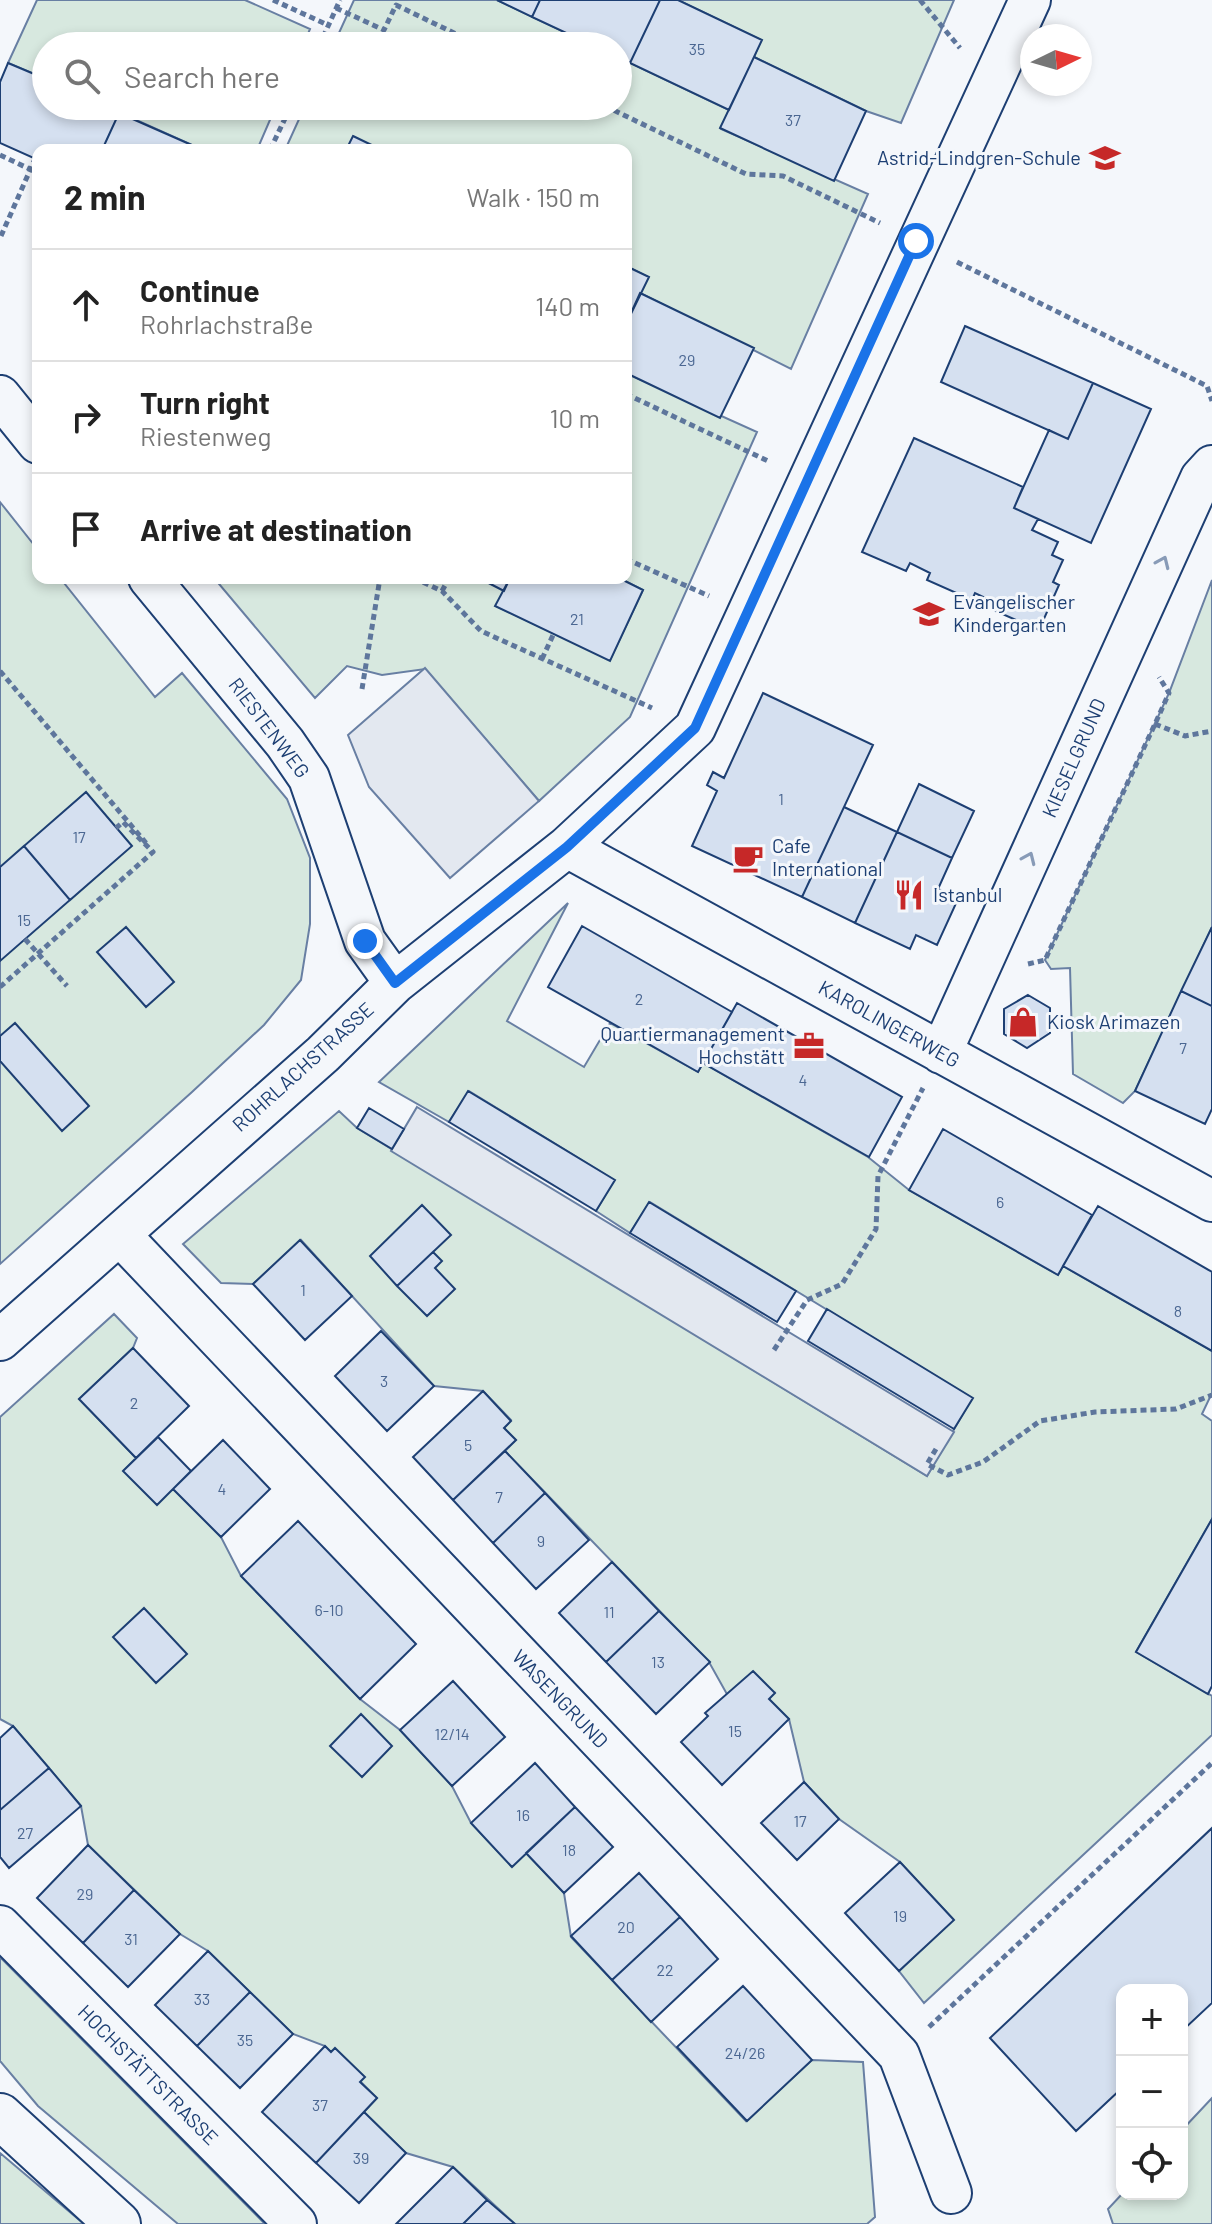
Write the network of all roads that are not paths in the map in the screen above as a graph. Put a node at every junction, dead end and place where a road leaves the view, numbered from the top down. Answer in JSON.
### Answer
{"nodes":[{"id":1,"x":1030,"y":0,"type":"edge"},
{"id":2,"x":0,"y":396,"type":"edge"},
{"id":3,"x":32,"y":436,"type":"edge"},
{"id":4,"x":1212,"y":466,"type":"edge"},
{"id":5,"x":154,"y":584,"type":"edge"},
{"id":6,"x":567,"y":847,"type":"junction"},
{"id":7,"x":395,"y":983,"type":"junction"},
{"id":8,"x":941,"y":1053,"type":"junction"},
{"id":9,"x":1212,"y":1201,"type":"edge"},
{"id":10,"x":120,"y":1235,"type":"junction"},
{"id":11,"x":0,"y":1340,"type":"edge"},
{"id":12,"x":0,"y":1926,"type":"edge"},
{"id":13,"x":0,"y":2116,"type":"edge"},
{"id":14,"x":951,"y":2193,"type":"dead end"},
{"id":15,"x":118,"y":2224,"type":"edge"},
{"id":16,"x":296,"y":2224,"type":"edge"}],
"edges":[{"from":1,"to":6,"type":"street","name":"ROHRLACHSTRASSE"},
{"from":2,"to":3,"type":"street"},
{"from":8,"to":4,"type":"street","name":"KIESELGRUND","one_way":true},
{"from":5,"to":7,"type":"street","name":"RIESTENWEG"},
{"from":6,"to":7,"type":"street","name":"ROHRLACHSTRASSE"},
{"from":6,"to":8,"type":"street","name":"KAROLINGERWEG"},
{"from":7,"to":10,"type":"street","name":"ROHRLACHSTRASSE"},
{"from":8,"to":9,"type":"street","name":"KAROLINGERWEG"},
{"from":10,"to":11,"type":"street","name":"ROHRLACHSTRASSE"},
{"from":10,"to":14,"type":"street","name":"WASENGRUND"},
{"from":12,"to":16,"type":"street","name":"HOCHSTÄTTSTRASSE"},
{"from":13,"to":15,"type":"main road"}]}
